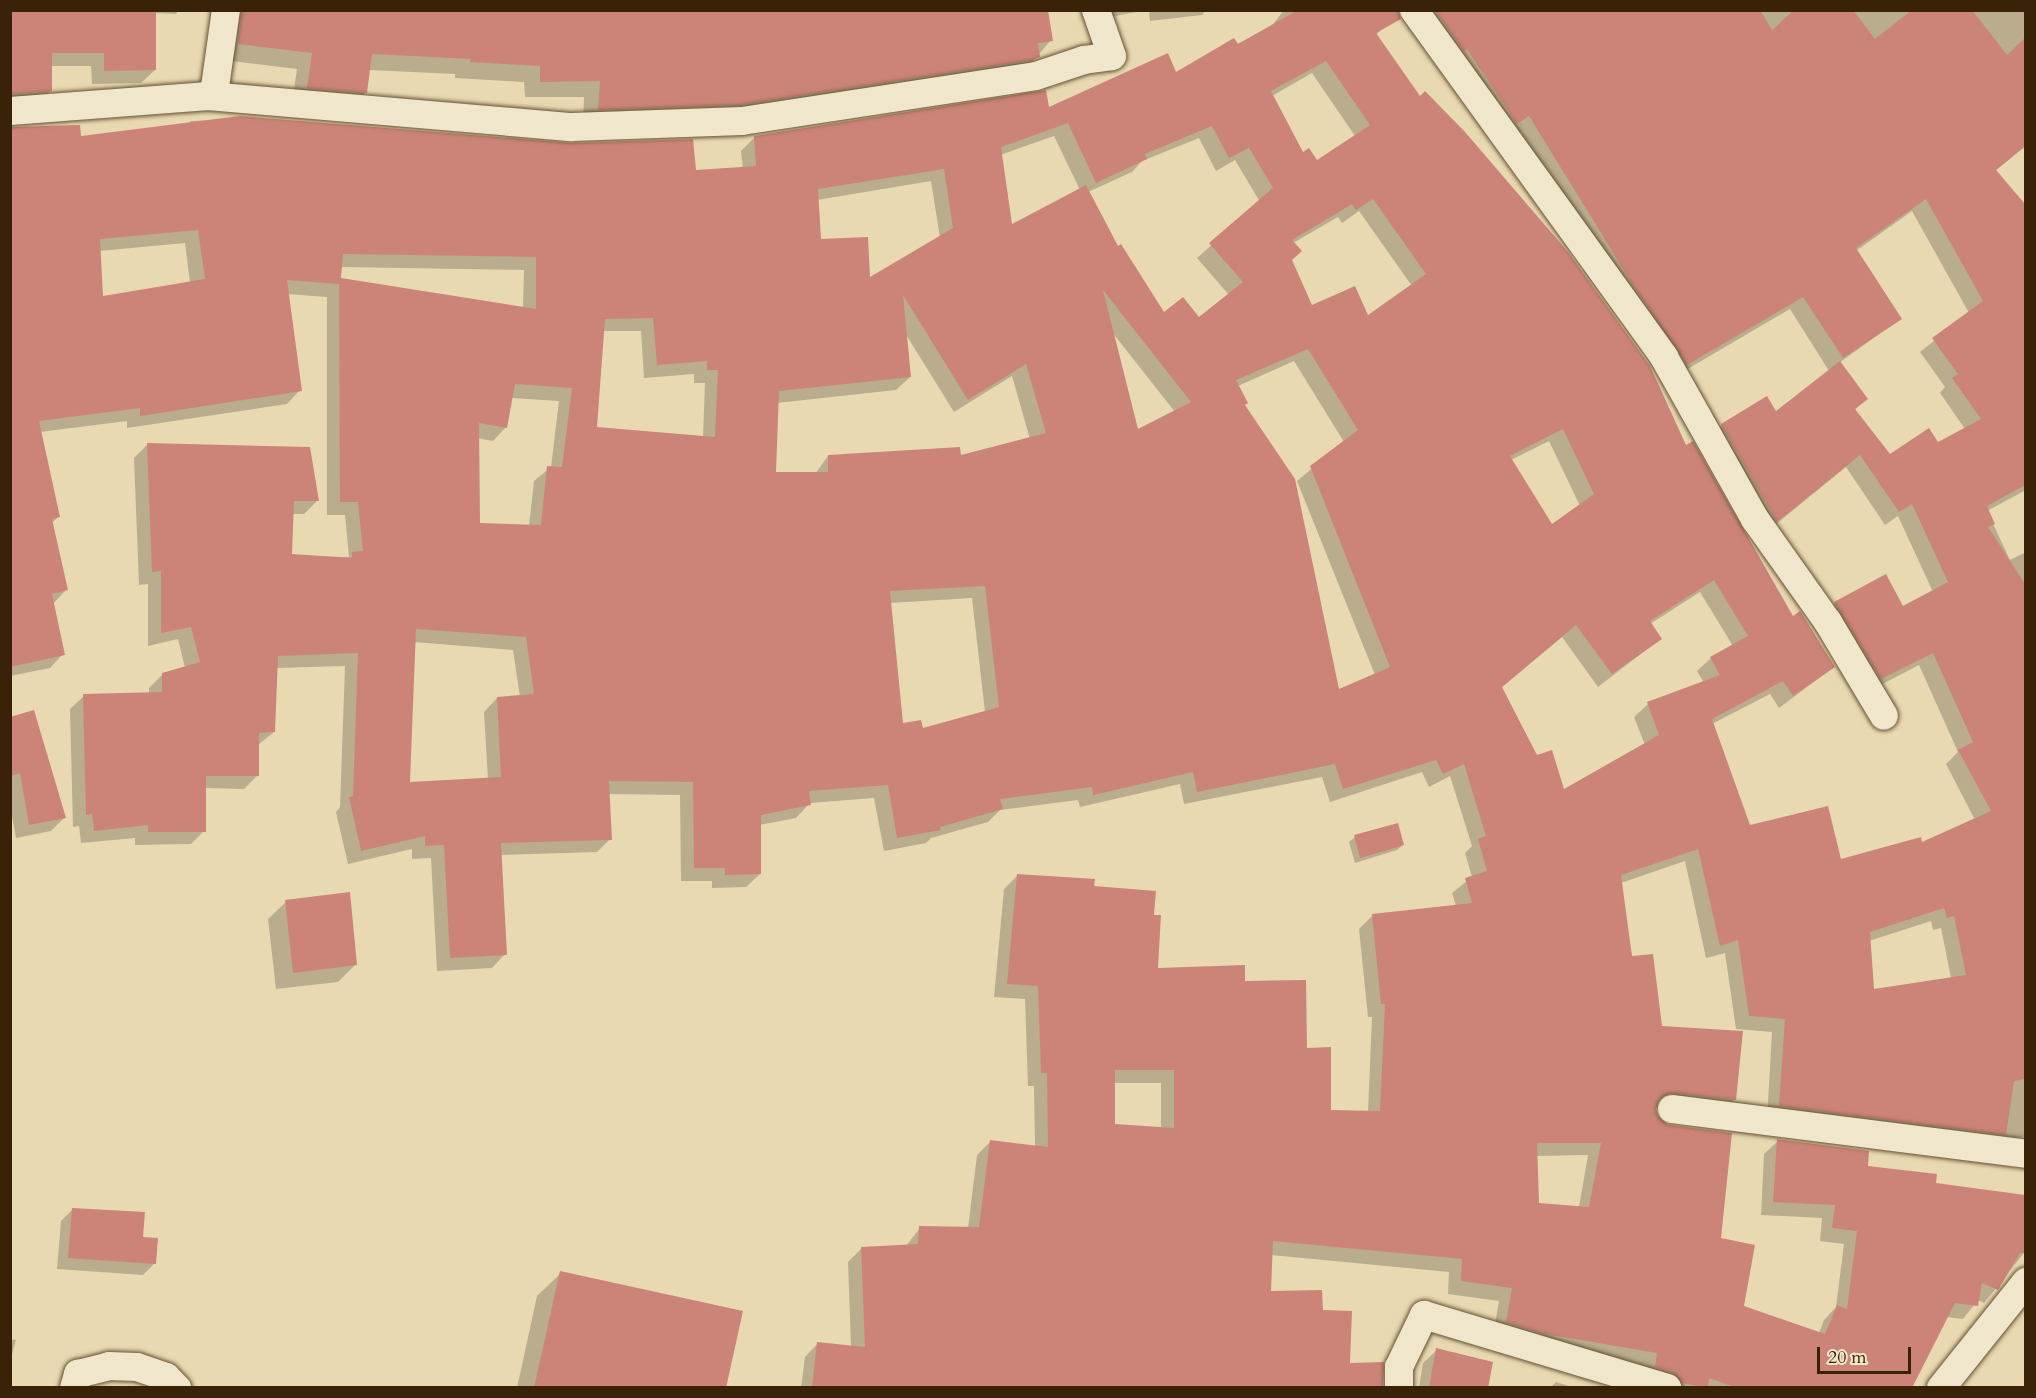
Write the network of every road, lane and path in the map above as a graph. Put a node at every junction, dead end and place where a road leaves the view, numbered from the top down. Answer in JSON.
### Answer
{"nodes":[{"id":1,"x":226,"y":10,"type":"edge"},
{"id":2,"x":1096,"y":10,"type":"edge"},
{"id":3,"x":1414,"y":10,"type":"edge"},
{"id":4,"x":208,"y":96,"type":"junction"},
{"id":5,"x":10,"y":111,"type":"edge"},
{"id":6,"x":1884,"y":716,"type":"dead end"},
{"id":7,"x":1672,"y":1109,"type":"dead end"},
{"id":8,"x":2025,"y":1154,"type":"edge"},
{"id":9,"x":2025,"y":1282,"type":"edge"},
{"id":10,"x":74,"y":1388,"type":"edge"},
{"id":11,"x":177,"y":1388,"type":"edge"},
{"id":12,"x":1400,"y":1388,"type":"edge"},
{"id":13,"x":1667,"y":1388,"type":"edge"},
{"id":14,"x":1941,"y":1388,"type":"edge"}],
"edges":[{"from":1,"to":4,"type":"street"},
{"from":2,"to":4,"type":"street"},
{"from":3,"to":6,"type":"street"},
{"from":4,"to":5,"type":"street"},
{"from":7,"to":8,"type":"street"},
{"from":9,"to":14,"type":"street"},
{"from":10,"to":11,"type":"street"},
{"from":12,"to":13,"type":"street"}]}
